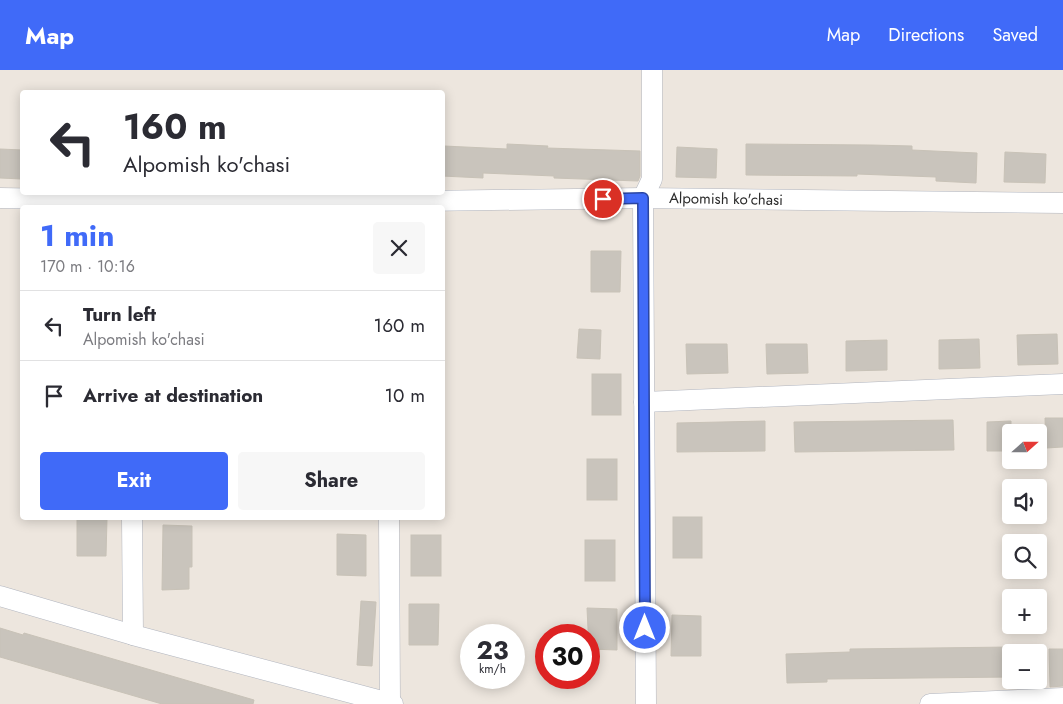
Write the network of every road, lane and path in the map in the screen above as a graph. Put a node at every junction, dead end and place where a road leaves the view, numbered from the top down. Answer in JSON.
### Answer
{"nodes":[{"id":1,"x":652,"y":70,"type":"edge"},
{"id":2,"x":0,"y":198,"type":"edge"},
{"id":3,"x":643,"y":198,"type":"junction"},
{"id":4,"x":1063,"y":203,"type":"edge"},
{"id":5,"x":132,"y":204,"type":"edge"},
{"id":6,"x":387,"y":205,"type":"edge"},
{"id":7,"x":1063,"y":384,"type":"edge"},
{"id":8,"x":644,"y":402,"type":"junction"},
{"id":9,"x":132,"y":520,"type":"edge"},
{"id":10,"x":389,"y":520,"type":"edge"},
{"id":11,"x":0,"y":596,"type":"edge"},
{"id":12,"x":132,"y":634,"type":"junction"},
{"id":13,"x":1063,"y":698,"type":"edge"},
{"id":14,"x":392,"y":704,"type":"edge"},
{"id":15,"x":646,"y":704,"type":"edge"},
{"id":16,"x":930,"y":704,"type":"edge"}],
"edges":[{"from":1,"to":3,"type":"street"},
{"from":2,"to":5,"type":"street","name":"Alpomish ko'chasi"},
{"from":3,"to":4,"type":"street","name":"Alpomish ko'chasi"},
{"from":3,"to":6,"type":"street","name":"Alpomish ko'chasi"},
{"from":3,"to":8,"type":"street"},
{"from":5,"to":6,"type":"street","name":"Alpomish ko'chasi"},
{"from":7,"to":8,"type":"street"},
{"from":8,"to":15,"type":"street"},
{"from":9,"to":12,"type":"street"},
{"from":10,"to":14,"type":"street"},
{"from":11,"to":12,"type":"street"},
{"from":12,"to":14,"type":"street"},
{"from":13,"to":16,"type":"street"}]}
